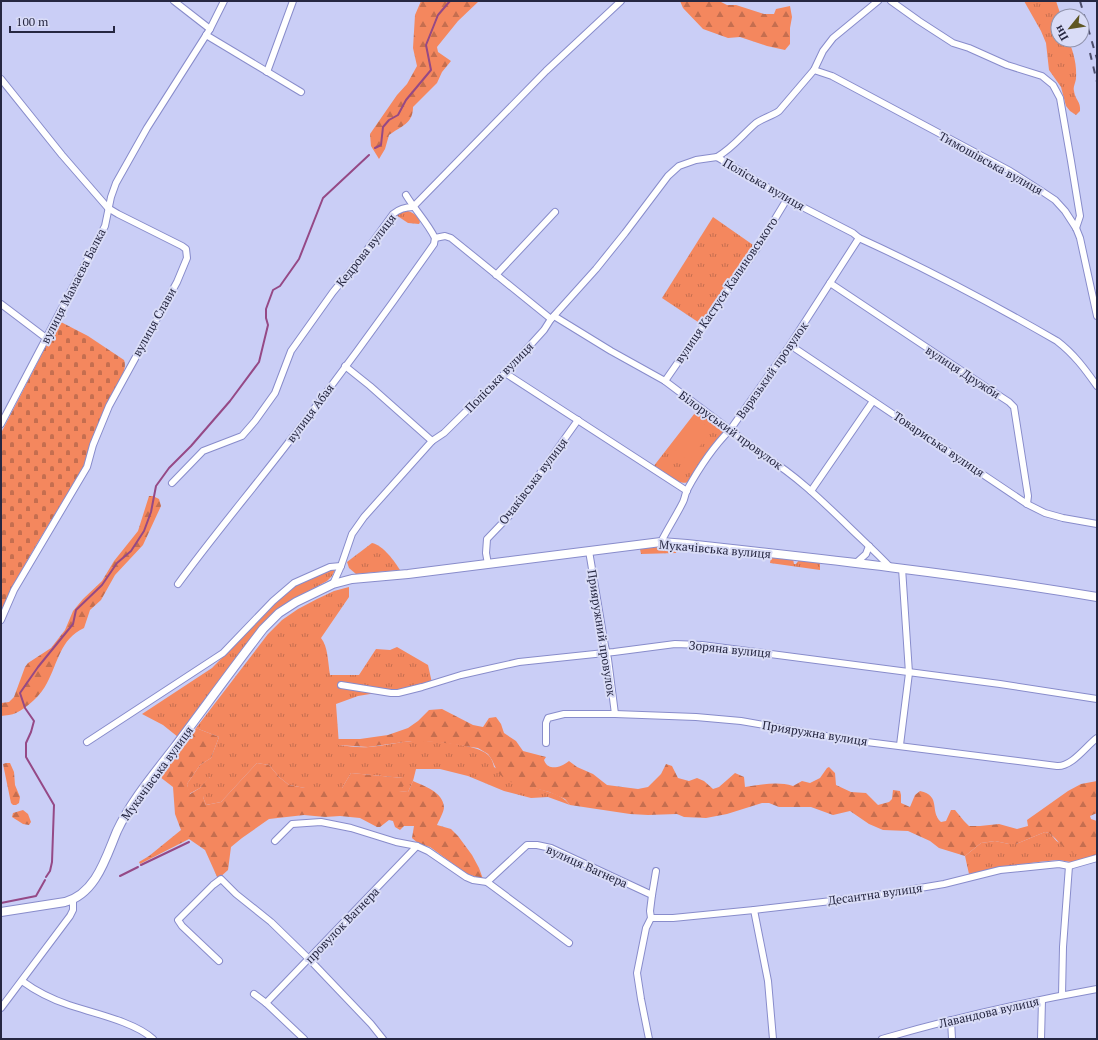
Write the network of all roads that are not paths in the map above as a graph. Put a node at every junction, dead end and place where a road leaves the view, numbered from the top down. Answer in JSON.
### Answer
{"nodes":[{"id":1,"x":174,"y":1,"type":"edge"},
{"id":2,"x":224,"y":1,"type":"edge"},
{"id":3,"x":293,"y":1,"type":"edge"},
{"id":4,"x":622,"y":1,"type":"edge"},
{"id":5,"x":878,"y":1,"type":"edge"},
{"id":6,"x":891,"y":1,"type":"edge"},
{"id":7,"x":210,"y":29,"type":"junction"},
{"id":8,"x":206,"y":35,"type":"junction"},
{"id":9,"x":814,"y":70,"type":"junction"},
{"id":10,"x":267,"y":72,"type":"junction"},
{"id":11,"x":1,"y":79,"type":"edge"},
{"id":12,"x":301,"y":92,"type":"dead end"},
{"id":13,"x":717,"y":157,"type":"junction"},
{"id":14,"x":406,"y":195,"type":"dead end"},
{"id":15,"x":787,"y":200,"type":"junction"},
{"id":16,"x":413,"y":207,"type":"junction"},
{"id":17,"x":108,"y":208,"type":"junction"},
{"id":18,"x":555,"y":212,"type":"dead end"},
{"id":19,"x":1076,"y":228,"type":"junction"},
{"id":20,"x":435,"y":238,"type":"junction"},
{"id":21,"x":859,"y":238,"type":"junction"},
{"id":22,"x":496,"y":275,"type":"junction"},
{"id":23,"x":830,"y":283,"type":"junction"},
{"id":24,"x":1,"y":304,"type":"edge"},
{"id":25,"x":1097,"y":316,"type":"edge"},
{"id":26,"x":552,"y":318,"type":"junction"},
{"id":27,"x":46,"y":338,"type":"junction"},
{"id":28,"x":790,"y":345,"type":"junction"},
{"id":29,"x":345,"y":366,"type":"junction"},
{"id":30,"x":505,"y":373,"type":"junction"},
{"id":31,"x":665,"y":381,"type":"junction"},
{"id":32,"x":1097,"y":386,"type":"edge"},
{"id":33,"x":873,"y":401,"type":"junction"},
{"id":34,"x":578,"y":420,"type":"junction"},
{"id":35,"x":1,"y":424,"type":"edge"},
{"id":36,"x":730,"y":430,"type":"junction"},
{"id":37,"x":432,"y":441,"type":"junction"},
{"id":38,"x":172,"y":482,"type":"dead end"},
{"id":39,"x":687,"y":491,"type":"junction"},
{"id":40,"x":811,"y":491,"type":"junction"},
{"id":41,"x":1027,"y":504,"type":"junction"},
{"id":42,"x":1097,"y":524,"type":"edge"},
{"id":43,"x":661,"y":542,"type":"junction"},
{"id":44,"x":869,"y":546,"type":"junction"},
{"id":45,"x":589,"y":551,"type":"junction"},
{"id":46,"x":856,"y":563,"type":"junction"},
{"id":47,"x":488,"y":564,"type":"junction"},
{"id":48,"x":341,"y":566,"type":"junction"},
{"id":49,"x":890,"y":567,"type":"junction"},
{"id":50,"x":902,"y":568,"type":"junction"},
{"id":51,"x":178,"y":584,"type":"dead end"},
{"id":52,"x":333,"y":584,"type":"junction"},
{"id":53,"x":1097,"y":597,"type":"edge"},
{"id":54,"x":1,"y":620,"type":"edge"},
{"id":55,"x":607,"y":653,"type":"junction"},
{"id":56,"x":909,"y":673,"type":"junction"},
{"id":57,"x":341,"y":685,"type":"dead end"},
{"id":58,"x":1097,"y":699,"type":"edge"},
{"id":59,"x":615,"y":714,"type":"junction"},
{"id":60,"x":1097,"y":738,"type":"edge"},
{"id":61,"x":87,"y":742,"type":"dead end"},
{"id":62,"x":546,"y":743,"type":"dead end"},
{"id":63,"x":900,"y":745,"type":"junction"},
{"id":64,"x":274,"y":841,"type":"dead end"},
{"id":65,"x":417,"y":846,"type":"junction"},
{"id":66,"x":1097,"y":858,"type":"edge"},
{"id":67,"x":1069,"y":866,"type":"junction"},
{"id":68,"x":656,"y":871,"type":"dead end"},
{"id":69,"x":487,"y":882,"type":"junction"},
{"id":70,"x":652,"y":895,"type":"junction"},
{"id":71,"x":73,"y":900,"type":"junction"},
{"id":72,"x":754,"y":910,"type":"junction"},
{"id":73,"x":1,"y":912,"type":"edge"},
{"id":74,"x":651,"y":918,"type":"junction"},
{"id":75,"x":569,"y":942,"type":"dead end"},
{"id":76,"x":309,"y":959,"type":"junction"},
{"id":77,"x":219,"y":961,"type":"dead end"},
{"id":78,"x":22,"y":981,"type":"junction"},
{"id":79,"x":1097,"y":989,"type":"edge"},
{"id":80,"x":254,"y":994,"type":"dead end"},
{"id":81,"x":1062,"y":995,"type":"junction"},
{"id":82,"x":1042,"y":1000,"type":"junction"},
{"id":83,"x":266,"y":1003,"type":"junction"},
{"id":84,"x":1,"y":1008,"type":"edge"},
{"id":85,"x":950,"y":1020,"type":"junction"},
{"id":86,"x":154,"y":1039,"type":"edge"},
{"id":87,"x":303,"y":1039,"type":"edge"},
{"id":88,"x":383,"y":1039,"type":"edge"},
{"id":89,"x":649,"y":1039,"type":"edge"},
{"id":90,"x":773,"y":1039,"type":"edge"},
{"id":91,"x":882,"y":1039,"type":"edge"},
{"id":92,"x":952,"y":1039,"type":"edge"},
{"id":93,"x":1041,"y":1039,"type":"edge"}],
"edges":[{"from":1,"to":7,"type":"street"},
{"from":2,"to":7,"type":"street","name":"вулиця Мамаєва Балка"},
{"from":3,"to":10,"type":"street"},
{"from":4,"to":16,"type":"street","name":"Кедрова вулиця"},
{"from":5,"to":9,"type":"street"},
{"from":6,"to":19,"type":"street"},
{"from":7,"to":8,"type":"street","name":"вулиця Мамаєва Балка"},
{"from":8,"to":10,"type":"street"},
{"from":8,"to":17,"type":"street","name":"вулиця Мамаєва Балка"},
{"from":9,"to":13,"type":"street"},
{"from":9,"to":19,"type":"street","name":"Тимошівська вулиця"},
{"from":10,"to":12,"type":"street"},
{"from":11,"to":17,"type":"street","name":"вулиця Слави"},
{"from":13,"to":15,"type":"street","name":"Поліська вулиця"},
{"from":13,"to":26,"type":"street","name":"Поліська вулиця"},
{"from":14,"to":16,"type":"street"},
{"from":15,"to":21,"type":"street","name":"Поліська вулиця"},
{"from":15,"to":31,"type":"street","name":"вулиця Кастуся Калиновського"},
{"from":16,"to":20,"type":"street"},
{"from":16,"to":38,"type":"street","name":"Кедрова вулиця"},
{"from":17,"to":27,"type":"street","name":"вулиця Мамаєва Балка"},
{"from":17,"to":54,"type":"street","name":"вулиця Слави"},
{"from":18,"to":22,"type":"street"},
{"from":19,"to":25,"type":"street","name":"Тимошівська вулиця"},
{"from":20,"to":22,"type":"street","name":"Білоруський провулок"},
{"from":20,"to":29,"type":"street","name":"вулиця Абая"},
{"from":21,"to":23,"type":"street","name":"Варязький провулок"},
{"from":21,"to":32,"type":"street","name":"Поліська вулиця"},
{"from":22,"to":26,"type":"street","name":"Білоруський провулок"},
{"from":23,"to":28,"type":"street","name":"Варязький провулок"},
{"from":23,"to":41,"type":"street","name":"вулиця Дружби"},
{"from":24,"to":27,"type":"street"},
{"from":26,"to":30,"type":"street","name":"Поліська вулиця"},
{"from":26,"to":31,"type":"street","name":"Білоруський провулок"},
{"from":27,"to":35,"type":"street","name":"вулиця Мамаєва Балка"},
{"from":28,"to":33,"type":"street","name":"Товариська вулиця"},
{"from":28,"to":36,"type":"street","name":"Варязький провулок"},
{"from":29,"to":37,"type":"street"},
{"from":29,"to":51,"type":"street","name":"вулиця Абая"},
{"from":30,"to":34,"type":"street"},
{"from":30,"to":37,"type":"street","name":"Поліська вулиця"},
{"from":31,"to":36,"type":"street","name":"Білоруський провулок"},
{"from":33,"to":40,"type":"street"},
{"from":33,"to":41,"type":"street","name":"Товариська вулиця"},
{"from":34,"to":39,"type":"street"},
{"from":34,"to":47,"type":"street","name":"Очаківська вулиця"},
{"from":36,"to":39,"type":"street","name":"Варязький провулок"},
{"from":36,"to":40,"type":"street","name":"Білоруський провулок"},
{"from":37,"to":48,"type":"street","name":"Поліська вулиця"},
{"from":39,"to":43,"type":"street","name":"Варязький провулок"},
{"from":40,"to":44,"type":"street","name":"Білоруський провулок"},
{"from":41,"to":42,"type":"street","name":"Товариська вулиця"},
{"from":43,"to":45,"type":"street","name":"Мукачівська вулиця"},
{"from":43,"to":46,"type":"street","name":"Мукачівська вулиця"},
{"from":44,"to":46,"type":"street"},
{"from":44,"to":49,"type":"street","name":"Білоруський провулок"},
{"from":45,"to":47,"type":"street","name":"Мукачівська вулиця"},
{"from":45,"to":55,"type":"street","name":"Прияружний провулок"},
{"from":46,"to":49,"type":"street","name":"Мукачівська вулиця"},
{"from":47,"to":52,"type":"street","name":"Мукачівська вулиця"},
{"from":48,"to":52,"type":"street"},
{"from":48,"to":61,"type":"street"},
{"from":49,"to":50,"type":"street","name":"Мукачівська вулиця"},
{"from":50,"to":53,"type":"street","name":"Мукачівська вулиця"},
{"from":50,"to":56,"type":"street"},
{"from":52,"to":71,"type":"street","name":"Мукачівська вулиця"},
{"from":55,"to":56,"type":"street","name":"Зоряна вулиця"},
{"from":55,"to":57,"type":"street","name":"Зоряна вулиця"},
{"from":55,"to":59,"type":"street","name":"Прияружний провулок"},
{"from":56,"to":58,"type":"street","name":"Зоряна вулиця"},
{"from":56,"to":63,"type":"street"},
{"from":59,"to":62,"type":"street","name":"Прияружна вулиця"},
{"from":59,"to":63,"type":"street","name":"Прияружна вулиця"},
{"from":60,"to":63,"type":"street","name":"Прияружна вулиця"},
{"from":64,"to":65,"type":"street"},
{"from":65,"to":69,"type":"street"},
{"from":65,"to":76,"type":"street","name":"провулок Вагнера"},
{"from":66,"to":67,"type":"street","name":"Десантна вулиця"},
{"from":67,"to":72,"type":"street","name":"Десантна вулиця"},
{"from":67,"to":81,"type":"street"},
{"from":68,"to":70,"type":"street"},
{"from":69,"to":70,"type":"street","name":"вулиця Вагнера"},
{"from":69,"to":75,"type":"street"},
{"from":70,"to":74,"type":"street"},
{"from":71,"to":73,"type":"street"},
{"from":71,"to":78,"type":"street"},
{"from":72,"to":74,"type":"street","name":"Десантна вулиця"},
{"from":72,"to":90,"type":"street"},
{"from":74,"to":89,"type":"street"},
{"from":76,"to":77,"type":"street"},
{"from":76,"to":83,"type":"street","name":"провулок Вагнера"},
{"from":76,"to":88,"type":"street"},
{"from":78,"to":84,"type":"street"},
{"from":78,"to":86,"type":"street"},
{"from":79,"to":81,"type":"street","name":"Лавандова вулиця"},
{"from":80,"to":83,"type":"street"},
{"from":81,"to":82,"type":"street","name":"Лавандова вулиця"},
{"from":82,"to":85,"type":"street","name":"Лавандова вулиця"},
{"from":82,"to":93,"type":"street"},
{"from":83,"to":87,"type":"street"},
{"from":85,"to":91,"type":"street","name":"Лавандова вулиця"},
{"from":85,"to":92,"type":"street"}]}
